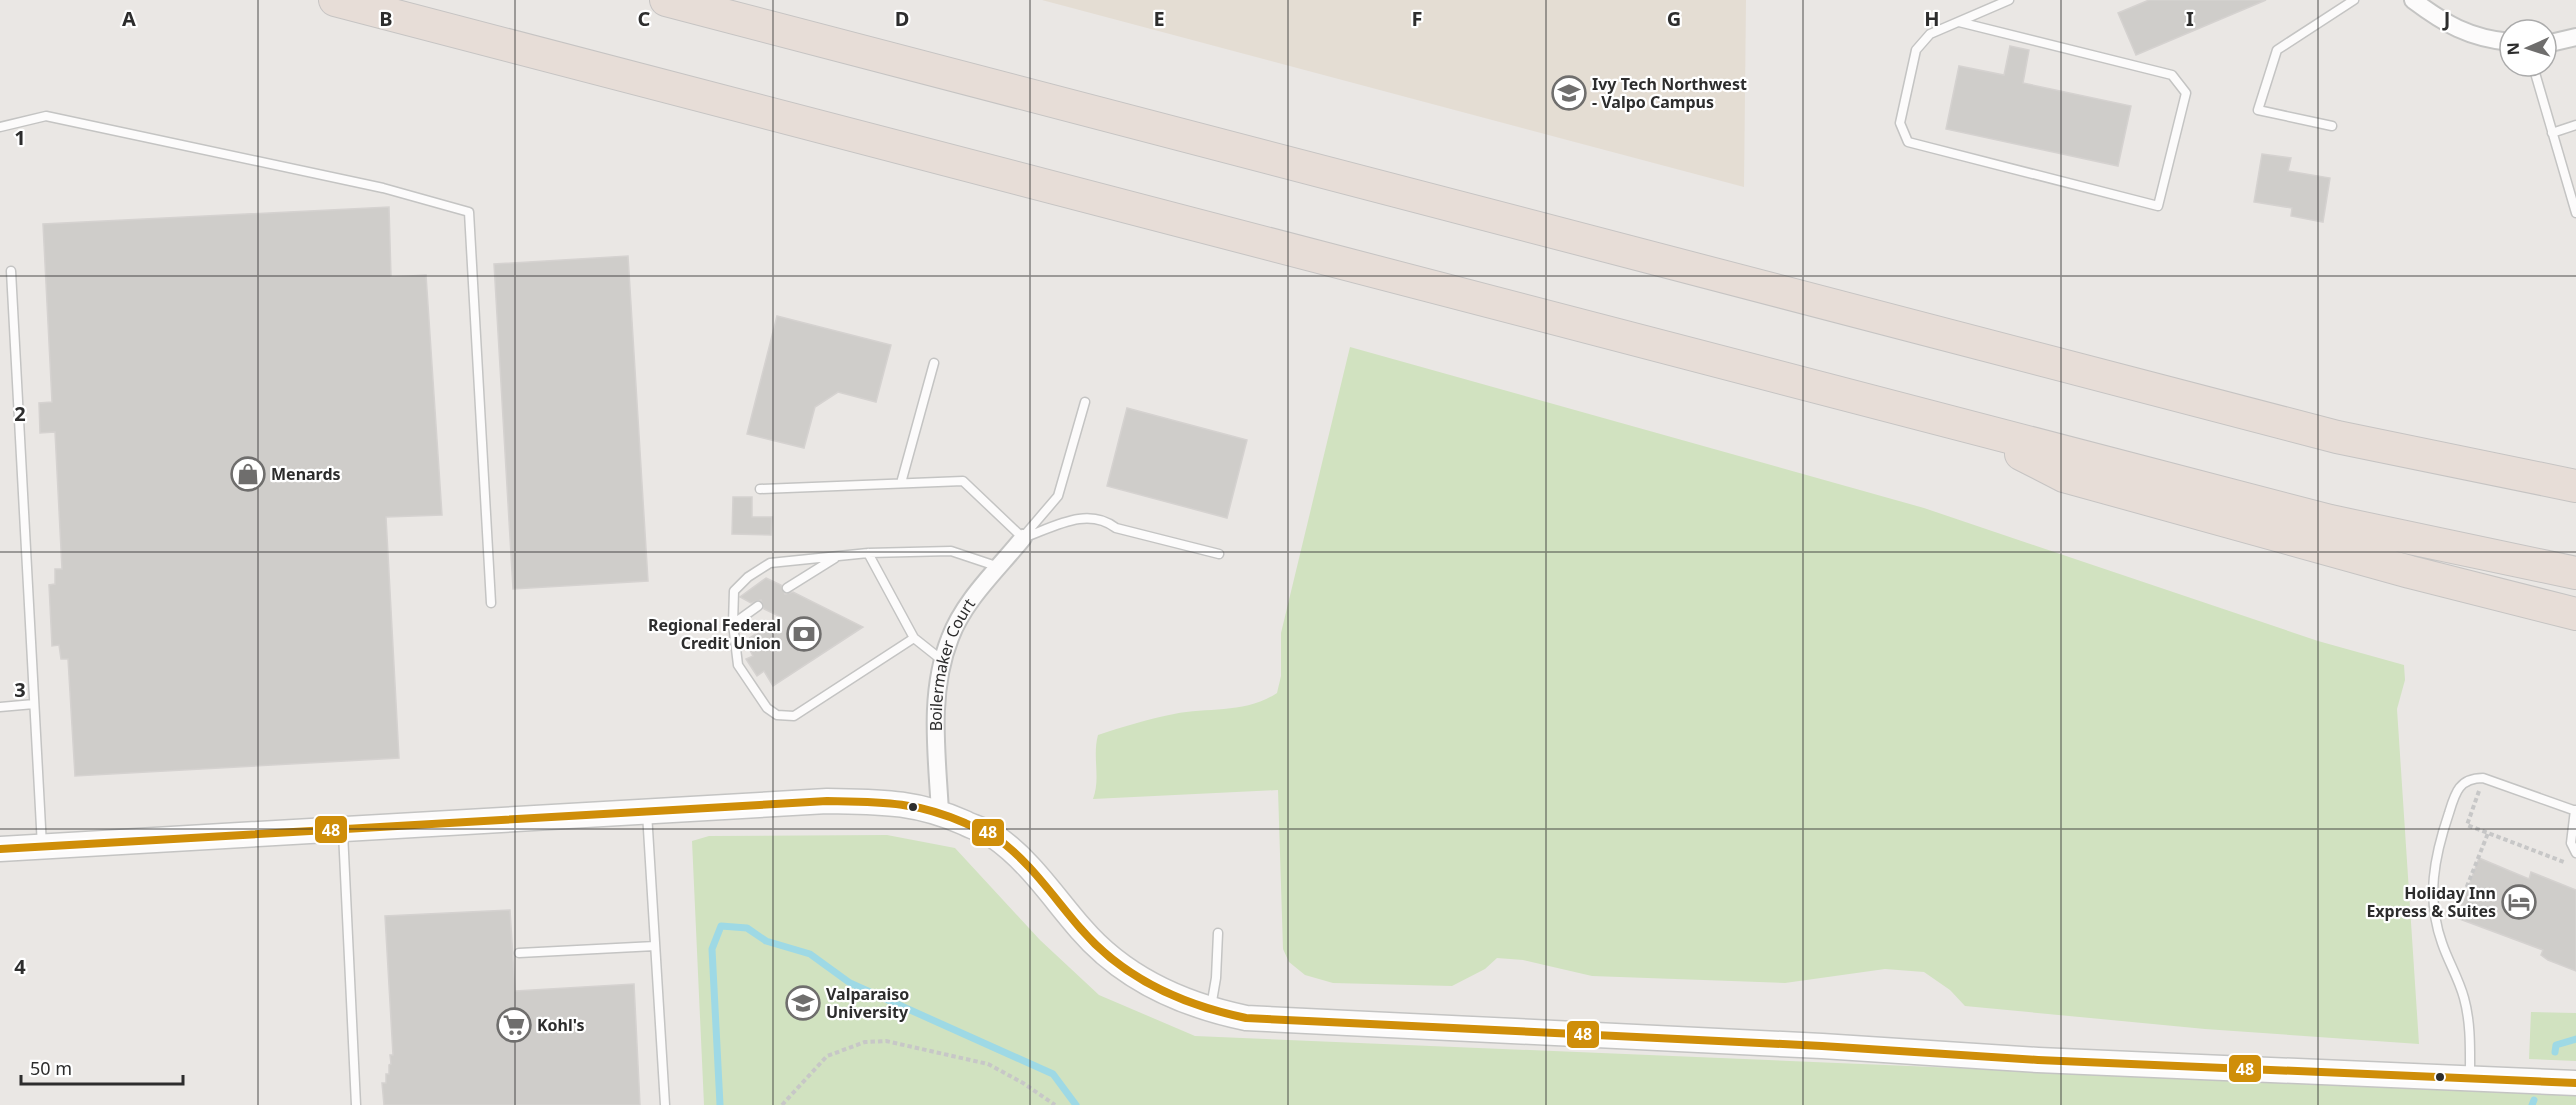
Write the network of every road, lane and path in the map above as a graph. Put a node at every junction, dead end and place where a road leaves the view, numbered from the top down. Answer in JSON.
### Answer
{"nodes":[{"id":1,"x":336,"y":0,"type":"edge"},
{"id":2,"x":666,"y":0,"type":"edge"},
{"id":3,"x":2009,"y":0,"type":"edge"},
{"id":4,"x":2354,"y":0,"type":"edge"},
{"id":5,"x":2413,"y":0,"type":"edge"},
{"id":6,"x":1959,"y":22,"type":"junction"},
{"id":7,"x":2576,"y":37,"type":"edge"},
{"id":8,"x":2498,"y":41,"type":"edge"},
{"id":9,"x":2558,"y":41,"type":"edge"},
{"id":10,"x":2536,"y":78,"type":"edge"},
{"id":11,"x":2576,"y":125,"type":"edge"},
{"id":12,"x":2332,"y":126,"type":"dead end"},
{"id":13,"x":0,"y":127,"type":"edge"},
{"id":14,"x":2552,"y":133,"type":"junction"},
{"id":15,"x":2576,"y":213,"type":"edge"},
{"id":16,"x":11,"y":271,"type":"dead end"},
{"id":17,"x":934,"y":363,"type":"dead end"},
{"id":18,"x":1084,"y":402,"type":"dead end"},
{"id":19,"x":1967,"y":426,"type":"junction"},
{"id":20,"x":901,"y":483,"type":"junction"},
{"id":21,"x":2576,"y":486,"type":"edge"},
{"id":22,"x":760,"y":489,"type":"dead end"},
{"id":23,"x":1023,"y":538,"type":"junction"},
{"id":24,"x":868,"y":553,"type":"junction"},
{"id":25,"x":1219,"y":554,"type":"dead end"},
{"id":26,"x":838,"y":556,"type":"junction"},
{"id":27,"x":1000,"y":567,"type":"junction"},
{"id":28,"x":2576,"y":573,"type":"edge"},
{"id":29,"x":787,"y":588,"type":"dead end"},
{"id":30,"x":491,"y":603,"type":"dead end"},
{"id":31,"x":758,"y":606,"type":"dead end"},
{"id":32,"x":2576,"y":614,"type":"edge"},
{"id":33,"x":733,"y":624,"type":"junction"},
{"id":34,"x":914,"y":638,"type":"junction"},
{"id":35,"x":943,"y":661,"type":"junction"},
{"id":36,"x":34,"y":704,"type":"junction"},
{"id":37,"x":0,"y":707,"type":"edge"},
{"id":38,"x":2483,"y":778,"type":"junction"},
{"id":39,"x":2575,"y":811,"type":"edge"},
{"id":40,"x":940,"y":812,"type":"junction"},
{"id":41,"x":647,"y":813,"type":"junction"},
{"id":42,"x":343,"y":828,"type":"junction"},
{"id":43,"x":2488,"y":833,"type":"junction"},
{"id":44,"x":42,"y":846,"type":"junction"},
{"id":45,"x":0,"y":849,"type":"edge"},
{"id":46,"x":2576,"y":853,"type":"edge"},
{"id":47,"x":2565,"y":862,"type":"dead end"},
{"id":48,"x":2464,"y":894,"type":"dead end"},
{"id":49,"x":1218,"y":933,"type":"dead end"},
{"id":50,"x":656,"y":946,"type":"junction"},
{"id":51,"x":519,"y":953,"type":"dead end"},
{"id":52,"x":1210,"y":1011,"type":"junction"},
{"id":53,"x":2470,"y":1079,"type":"junction"},
{"id":54,"x":2576,"y":1083,"type":"edge"},
{"id":55,"x":356,"y":1105,"type":"edge"},
{"id":56,"x":665,"y":1105,"type":"edge"},
{"id":57,"x":782,"y":1105,"type":"edge"},
{"id":58,"x":1055,"y":1105,"type":"edge"}],
"edges":[{"from":1,"to":19,"type":"highway"},
{"from":2,"to":21,"type":"highway"},
{"from":3,"to":6,"type":"lane"},
{"from":4,"to":12,"type":"lane"},
{"from":5,"to":8,"type":"street"},
{"from":6,"to":6,"type":"lane"},
{"from":7,"to":9,"type":"street"},
{"from":10,"to":14,"type":"lane"},
{"from":11,"to":14,"type":"lane"},
{"from":13,"to":30,"type":"lane"},
{"from":14,"to":15,"type":"lane"},
{"from":16,"to":36,"type":"lane"},
{"from":17,"to":20,"type":"lane"},
{"from":18,"to":23,"type":"lane"},
{"from":19,"to":28,"type":"highway"},
{"from":19,"to":32,"type":"highway"},
{"from":20,"to":22,"type":"lane"},
{"from":20,"to":23,"type":"lane"},
{"from":23,"to":25,"type":"lane"},
{"from":23,"to":27,"type":"street","name":"Boilermaker Court"},
{"from":24,"to":26,"type":"lane"},
{"from":24,"to":27,"type":"lane"},
{"from":24,"to":34,"type":"lane"},
{"from":26,"to":29,"type":"lane"},
{"from":26,"to":33,"type":"lane"},
{"from":27,"to":35,"type":"street","name":"Boilermaker Court"},
{"from":31,"to":33,"type":"lane"},
{"from":33,"to":34,"type":"lane"},
{"from":34,"to":35,"type":"lane"},
{"from":35,"to":40,"type":"street","name":"Boilermaker Court"},
{"from":36,"to":37,"type":"lane"},
{"from":36,"to":44,"type":"lane"},
{"from":38,"to":39,"type":"lane"},
{"from":38,"to":43,"type":"path"},
{"from":38,"to":53,"type":"lane"},
{"from":39,"to":46,"type":"lane"},
{"from":40,"to":41,"type":"street"},
{"from":40,"to":52,"type":"street"},
{"from":41,"to":42,"type":"street"},
{"from":41,"to":50,"type":"lane"},
{"from":42,"to":44,"type":"street"},
{"from":42,"to":55,"type":"lane"},
{"from":43,"to":47,"type":"path"},
{"from":43,"to":48,"type":"path"},
{"from":44,"to":45,"type":"street"},
{"from":49,"to":52,"type":"lane"},
{"from":50,"to":51,"type":"lane"},
{"from":50,"to":56,"type":"lane"},
{"from":52,"to":53,"type":"street"},
{"from":53,"to":54,"type":"street"},
{"from":57,"to":58,"type":"path"}]}
